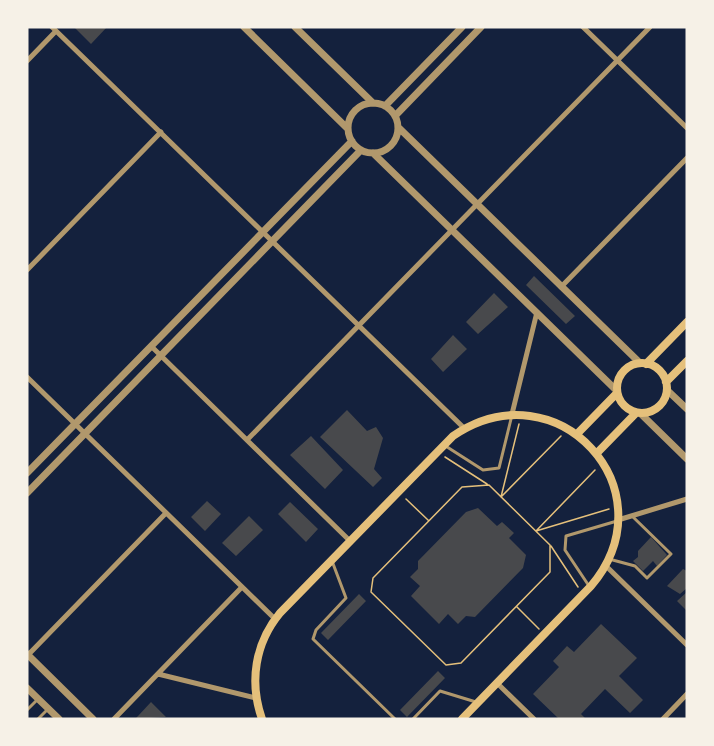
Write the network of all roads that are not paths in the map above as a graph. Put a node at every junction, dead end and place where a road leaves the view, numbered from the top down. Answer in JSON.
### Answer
{"nodes":[{"id":1,"x":244,"y":27,"type":"edge"},
{"id":2,"x":295,"y":27,"type":"edge"},
{"id":3,"x":462,"y":27,"type":"edge"},
{"id":4,"x":481,"y":27,"type":"edge"},
{"id":5,"x":583,"y":27,"type":"edge"},
{"id":6,"x":650,"y":27,"type":"edge"},
{"id":7,"x":54,"y":29,"type":"edge"},
{"id":8,"x":27,"y":61,"type":"edge"},
{"id":9,"x":617,"y":61,"type":"junction"},
{"id":10,"x":373,"y":104,"type":"junction"},
{"id":11,"x":385,"y":106,"type":"junction"},
{"id":12,"x":395,"y":116,"type":"junction"},
{"id":13,"x":398,"y":127,"type":"junction"},
{"id":14,"x":687,"y":128,"type":"edge"},
{"id":15,"x":348,"y":129,"type":"junction"},
{"id":16,"x":161,"y":132,"type":"junction"},
{"id":17,"x":352,"y":141,"type":"junction"},
{"id":18,"x":361,"y":150,"type":"junction"},
{"id":19,"x":373,"y":153,"type":"junction"},
{"id":20,"x":687,"y":158,"type":"edge"},
{"id":21,"x":477,"y":204,"type":"junction"},
{"id":22,"x":452,"y":230,"type":"junction"},
{"id":23,"x":263,"y":232,"type":"junction"},
{"id":24,"x":272,"y":241,"type":"junction"},
{"id":25,"x":27,"y":270,"type":"edge"},
{"id":26,"x":561,"y":287,"type":"junction"},
{"id":27,"x":537,"y":312,"type":"junction"},
{"id":28,"x":687,"y":322,"type":"edge"},
{"id":29,"x":359,"y":326,"type":"junction"},
{"id":30,"x":151,"y":346,"type":"junction"},
{"id":31,"x":160,"y":356,"type":"junction"},
{"id":32,"x":687,"y":361,"type":"edge"},
{"id":33,"x":643,"y":363,"type":"junction"},
{"id":34,"x":27,"y":377,"type":"edge"},
{"id":35,"x":667,"y":386,"type":"junction"},
{"id":36,"x":617,"y":392,"type":"junction"},
{"id":37,"x":687,"y":409,"type":"edge"},
{"id":38,"x":638,"y":413,"type":"junction"},
{"id":39,"x":512,"y":414,"type":"junction"},
{"id":40,"x":75,"y":424,"type":"junction"},
{"id":41,"x":464,"y":428,"type":"junction"},
{"id":42,"x":85,"y":434,"type":"junction"},
{"id":43,"x":577,"y":434,"type":"junction"},
{"id":44,"x":247,"y":440,"type":"junction"},
{"id":45,"x":444,"y":445,"type":"junction"},
{"id":46,"x":597,"y":453,"type":"junction"},
{"id":47,"x":687,"y":459,"type":"edge"},
{"id":48,"x":27,"y":473,"type":"edge"},
{"id":49,"x":27,"y":493,"type":"edge"},
{"id":50,"x":687,"y":499,"type":"edge"},
{"id":51,"x":166,"y":513,"type":"junction"},
{"id":52,"x":632,"y":516,"type":"junction"},
{"id":53,"x":618,"y":520,"type":"junction"},
{"id":54,"x":350,"y":541,"type":"junction"},
{"id":55,"x":332,"y":560,"type":"junction"},
{"id":56,"x":608,"y":562,"type":"junction"},
{"id":57,"x":242,"y":587,"type":"junction"},
{"id":58,"x":590,"y":587,"type":"junction"},
{"id":59,"x":275,"y":619,"type":"junction"},
{"id":60,"x":687,"y":645,"type":"edge"},
{"id":61,"x":27,"y":655,"type":"edge"},
{"id":62,"x":158,"y":674,"type":"junction"},
{"id":63,"x":497,"y":683,"type":"junction"},
{"id":64,"x":27,"y":688,"type":"edge"},
{"id":65,"x":687,"y":694,"type":"edge"},
{"id":66,"x":256,"y":698,"type":"junction"},
{"id":67,"x":38,"y":699,"type":"junction"},
{"id":68,"x":478,"y":703,"type":"junction"},
{"id":69,"x":48,"y":709,"type":"junction"},
{"id":70,"x":27,"y":710,"type":"edge"},
{"id":71,"x":38,"y":719,"type":"edge"},
{"id":72,"x":59,"y":719,"type":"edge"},
{"id":73,"x":93,"y":719,"type":"edge"},
{"id":74,"x":114,"y":719,"type":"edge"},
{"id":75,"x":262,"y":719,"type":"edge"},
{"id":76,"x":395,"y":719,"type":"edge"},
{"id":77,"x":413,"y":719,"type":"edge"},
{"id":78,"x":462,"y":719,"type":"edge"},
{"id":79,"x":534,"y":719,"type":"edge"},
{"id":80,"x":663,"y":719,"type":"edge"}],
"edges":[{"from":1,"to":15,"type":"street"},
{"from":2,"to":10,"type":"street"},
{"from":3,"to":11,"type":"street"},
{"from":4,"to":12,"type":"street"},
{"from":5,"to":9,"type":"street"},
{"from":6,"to":9,"type":"street"},
{"from":7,"to":8,"type":"street"},
{"from":7,"to":16,"type":"street"},
{"from":9,"to":14,"type":"street"},
{"from":9,"to":21,"type":"street"},
{"from":10,"to":11,"type":"street"},
{"from":10,"to":15,"type":"street"},
{"from":11,"to":12,"type":"street"},
{"from":12,"to":13,"type":"street"},
{"from":13,"to":19,"type":"street"},
{"from":13,"to":21,"type":"street"},
{"from":15,"to":17,"type":"street"},
{"from":16,"to":23,"type":"street"},
{"from":16,"to":25,"type":"street"},
{"from":17,"to":18,"type":"street"},
{"from":17,"to":23,"type":"street"},
{"from":18,"to":19,"type":"street"},
{"from":18,"to":24,"type":"street"},
{"from":19,"to":22,"type":"street"},
{"from":20,"to":26,"type":"street"},
{"from":21,"to":22,"type":"street"},
{"from":21,"to":26,"type":"street"},
{"from":22,"to":27,"type":"street"},
{"from":22,"to":29,"type":"street"},
{"from":23,"to":24,"type":"street"},
{"from":23,"to":30,"type":"street"},
{"from":24,"to":29,"type":"street"},
{"from":24,"to":31,"type":"street"},
{"from":26,"to":33,"type":"street"},
{"from":27,"to":36,"type":"street"},
{"from":27,"to":39,"type":"street"},
{"from":28,"to":33,"type":"main road"},
{"from":29,"to":41,"type":"street"},
{"from":29,"to":44,"type":"street"},
{"from":30,"to":31,"type":"street"},
{"from":30,"to":40,"type":"street"},
{"from":31,"to":42,"type":"street"},
{"from":31,"to":44,"type":"street"},
{"from":32,"to":35,"type":"main road"},
{"from":33,"to":35,"type":"main road"},
{"from":33,"to":36,"type":"main road"},
{"from":34,"to":40,"type":"street"},
{"from":35,"to":37,"type":"street"},
{"from":35,"to":38,"type":"main road"},
{"from":36,"to":38,"type":"main road"},
{"from":36,"to":43,"type":"main road"},
{"from":38,"to":46,"type":"main road"},
{"from":38,"to":47,"type":"street"},
{"from":39,"to":41,"type":"main road"},
{"from":39,"to":43,"type":"main road"},
{"from":39,"to":45,"type":"lane"},
{"from":40,"to":42,"type":"street"},
{"from":40,"to":48,"type":"street"},
{"from":41,"to":45,"type":"main road"},
{"from":42,"to":49,"type":"street"},
{"from":42,"to":51,"type":"street"},
{"from":43,"to":46,"type":"main road"},
{"from":44,"to":54,"type":"street"},
{"from":45,"to":54,"type":"main road"},
{"from":46,"to":53,"type":"main road"},
{"from":50,"to":52,"type":"street"},
{"from":51,"to":57,"type":"street"},
{"from":51,"to":61,"type":"street"},
{"from":52,"to":53,"type":"street"},
{"from":52,"to":56,"type":"lane"},
{"from":53,"to":56,"type":"main road"},
{"from":53,"to":58,"type":"lane"},
{"from":54,"to":55,"type":"main road"},
{"from":55,"to":59,"type":"main road"},
{"from":55,"to":76,"type":"lane"},
{"from":56,"to":58,"type":"main road"},
{"from":56,"to":60,"type":"street"},
{"from":57,"to":59,"type":"street"},
{"from":57,"to":62,"type":"street"},
{"from":58,"to":63,"type":"main road"},
{"from":59,"to":66,"type":"main road"},
{"from":61,"to":73,"type":"street"},
{"from":62,"to":66,"type":"street"},
{"from":62,"to":74,"type":"street"},
{"from":63,"to":68,"type":"main road"},
{"from":63,"to":79,"type":"street"},
{"from":64,"to":67,"type":"street"},
{"from":65,"to":80,"type":"street"},
{"from":66,"to":75,"type":"main road"},
{"from":67,"to":69,"type":"street"},
{"from":67,"to":70,"type":"lane"},
{"from":68,"to":77,"type":"lane"},
{"from":68,"to":78,"type":"main road"},
{"from":69,"to":71,"type":"lane"},
{"from":69,"to":72,"type":"street"}]}
